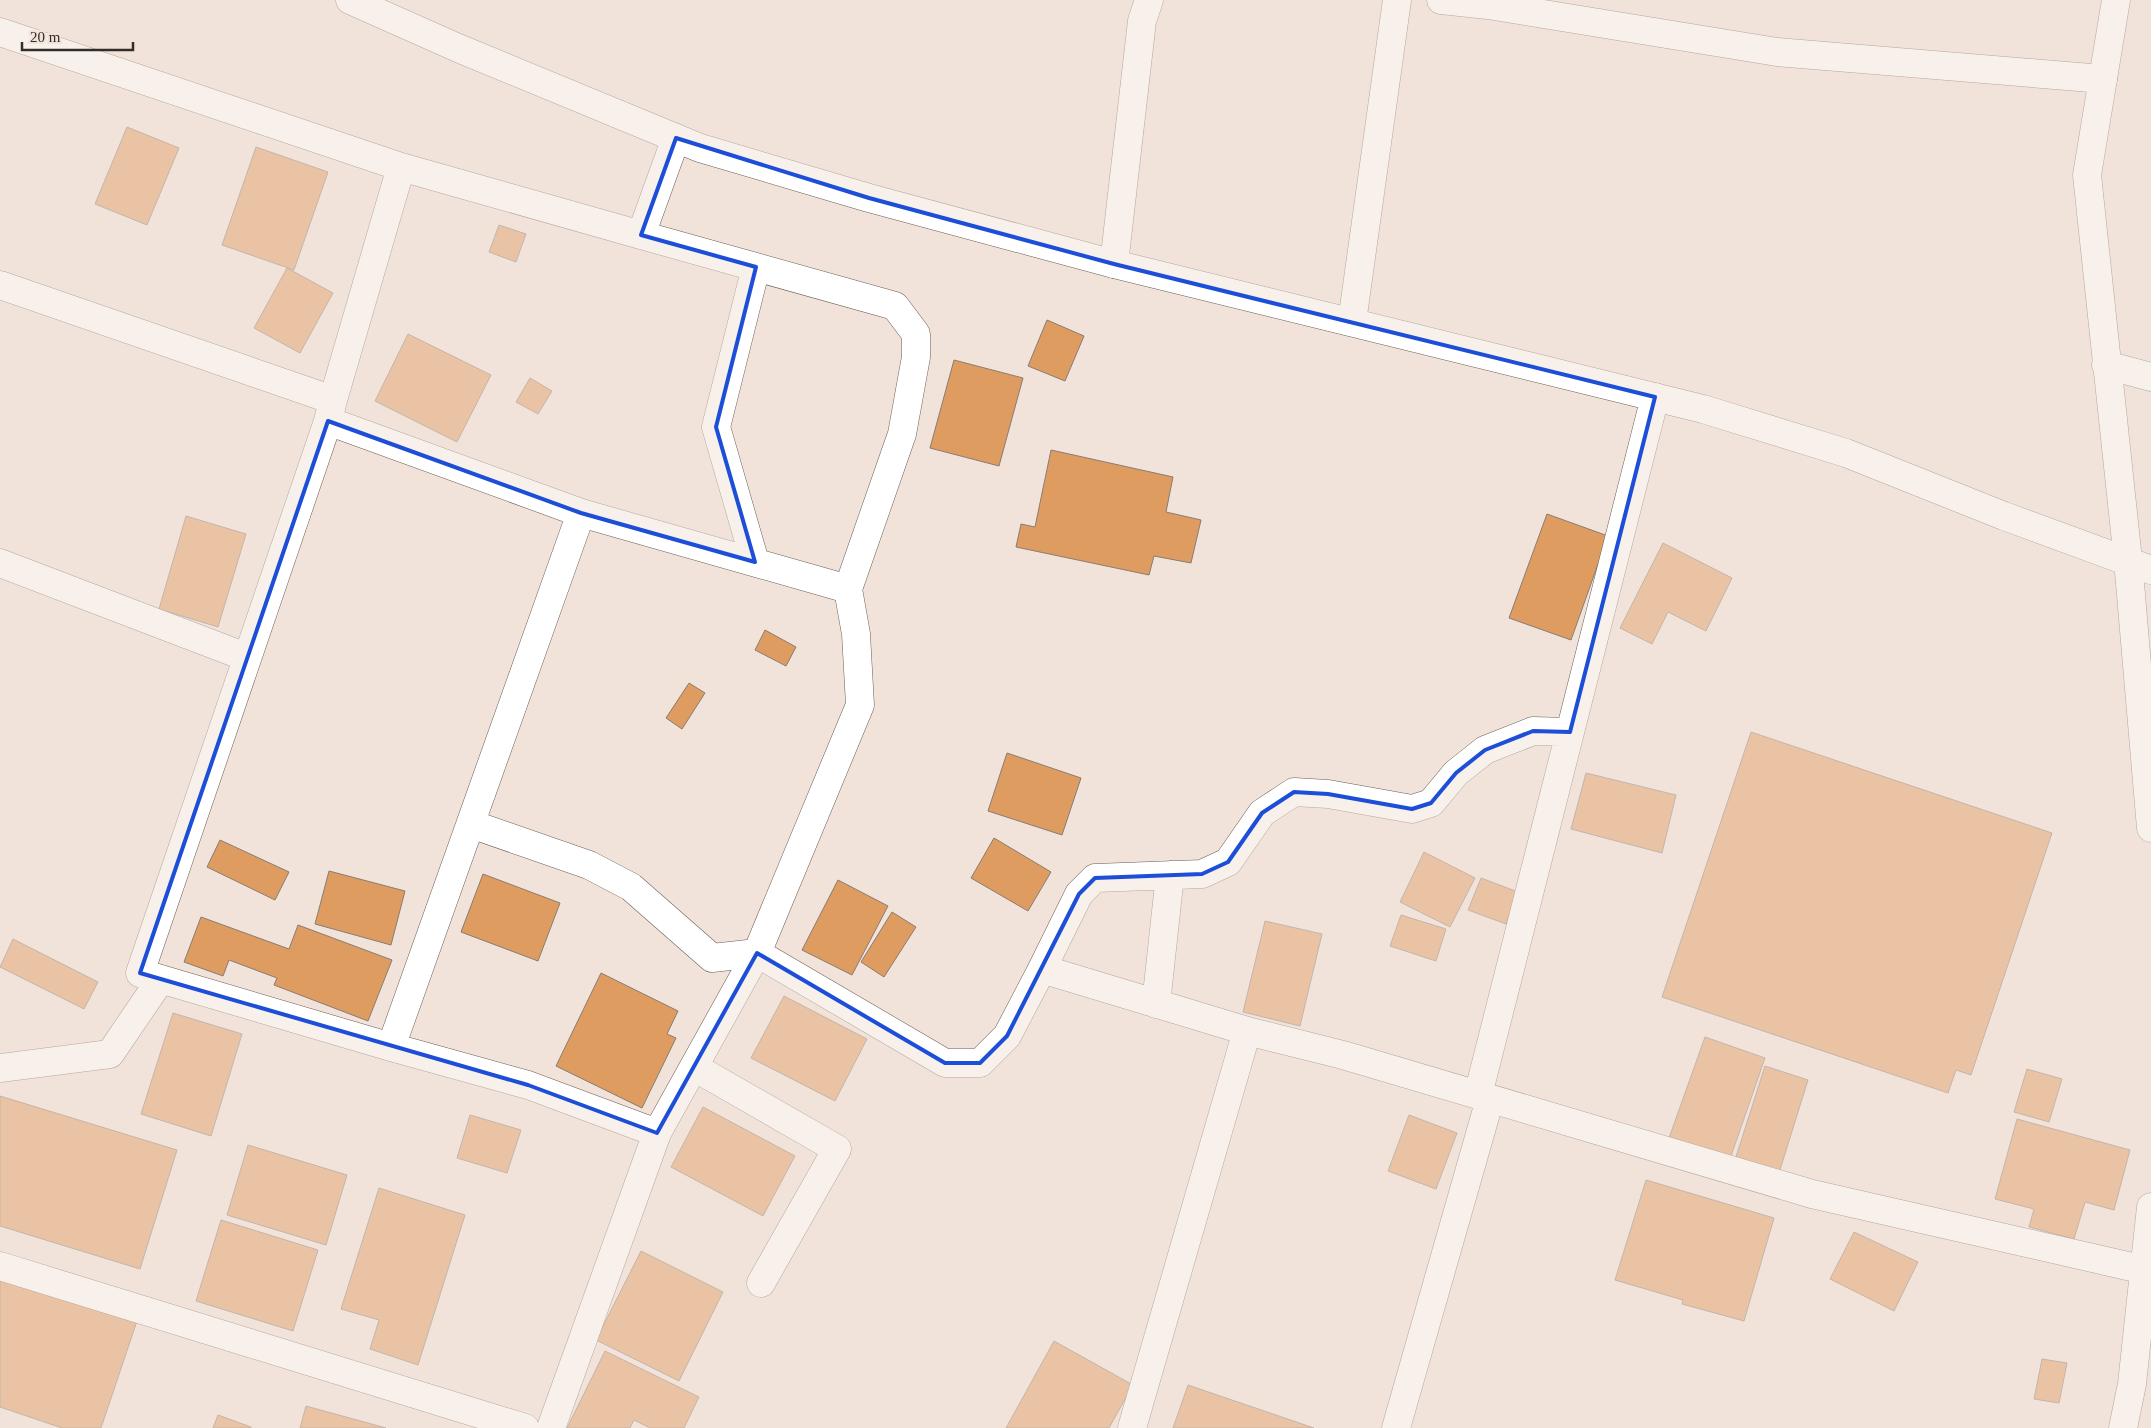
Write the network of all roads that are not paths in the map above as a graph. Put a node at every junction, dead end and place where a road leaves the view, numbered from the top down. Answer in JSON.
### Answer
{"nodes":[{"id":1,"x":350,"y":0,"type":"edge"},
{"id":2,"x":1150,"y":0,"type":"edge"},
{"id":3,"x":1397,"y":0,"type":"edge"},
{"id":4,"x":1441,"y":0,"type":"edge"},
{"id":5,"x":2116,"y":0,"type":"edge"},
{"id":6,"x":0,"y":32,"type":"edge"},
{"id":7,"x":2103,"y":79,"type":"junction"},
{"id":8,"x":676,"y":138,"type":"junction"},
{"id":9,"x":401,"y":167,"type":"junction"},
{"id":10,"x":641,"y":235,"type":"junction"},
{"id":11,"x":1114,"y":264,"type":"junction"},
{"id":12,"x":756,"y":267,"type":"junction"},
{"id":13,"x":0,"y":285,"type":"edge"},
{"id":14,"x":1352,"y":322,"type":"junction"},
{"id":15,"x":2106,"y":365,"type":"junction"},
{"id":16,"x":2151,"y":377,"type":"edge"},
{"id":17,"x":1655,"y":397,"type":"junction"},
{"id":18,"x":330,"y":410,"type":"junction"},
{"id":19,"x":581,"y":513,"type":"junction"},
{"id":20,"x":755,"y":562,"type":"junction"},
{"id":21,"x":0,"y":563,"type":"edge"},
{"id":22,"x":2139,"y":565,"type":"edge"},
{"id":23,"x":848,"y":589,"type":"junction"},
{"id":24,"x":246,"y":657,"type":"junction"},
{"id":25,"x":1570,"y":732,"type":"junction"},
{"id":26,"x":471,"y":824,"type":"junction"},
{"id":27,"x":2151,"y":828,"type":"edge"},
{"id":28,"x":1170,"y":875,"type":"junction"},
{"id":29,"x":757,"y":953,"type":"junction"},
{"id":30,"x":1042,"y":969,"type":"junction"},
{"id":31,"x":161,"y":979,"type":"junction"},
{"id":32,"x":1156,"y":1004,"type":"junction"},
{"id":33,"x":1247,"y":1031,"type":"junction"},
{"id":34,"x":391,"y":1047,"type":"junction"},
{"id":35,"x":694,"y":1067,"type":"junction"},
{"id":36,"x":0,"y":1068,"type":"edge"},
{"id":37,"x":1484,"y":1097,"type":"junction"},
{"id":38,"x":657,"y":1133,"type":"junction"},
{"id":39,"x":2151,"y":1207,"type":"edge"},
{"id":40,"x":0,"y":1266,"type":"edge"},
{"id":41,"x":2145,"y":1270,"type":"junction"},
{"id":42,"x":761,"y":1283,"type":"dead end"},
{"id":43,"x":525,"y":1428,"type":"edge"},
{"id":44,"x":551,"y":1428,"type":"edge"},
{"id":45,"x":1132,"y":1428,"type":"edge"},
{"id":46,"x":1396,"y":1428,"type":"edge"},
{"id":47,"x":2123,"y":1428,"type":"edge"}],
"edges":[{"from":1,"to":8,"type":"street"},
{"from":2,"to":11,"type":"street"},
{"from":3,"to":14,"type":"street"},
{"from":4,"to":7,"type":"street"},
{"from":5,"to":7,"type":"street"},
{"from":6,"to":9,"type":"street"},
{"from":7,"to":15,"type":"street"},
{"from":8,"to":10,"type":"street"},
{"from":8,"to":11,"type":"street"},
{"from":9,"to":10,"type":"street"},
{"from":9,"to":18,"type":"street"},
{"from":10,"to":12,"type":"street"},
{"from":11,"to":14,"type":"street"},
{"from":12,"to":20,"type":"street"},
{"from":12,"to":23,"type":"street"},
{"from":13,"to":18,"type":"street"},
{"from":14,"to":17,"type":"street"},
{"from":15,"to":16,"type":"street"},
{"from":15,"to":22,"type":"street"},
{"from":17,"to":22,"type":"street"},
{"from":17,"to":25,"type":"street"},
{"from":18,"to":19,"type":"street"},
{"from":18,"to":24,"type":"street"},
{"from":19,"to":20,"type":"street"},
{"from":19,"to":26,"type":"street"},
{"from":20,"to":23,"type":"street"},
{"from":21,"to":24,"type":"street"},
{"from":22,"to":27,"type":"street"},
{"from":23,"to":29,"type":"street"},
{"from":24,"to":31,"type":"street"},
{"from":25,"to":28,"type":"street"},
{"from":25,"to":37,"type":"street"},
{"from":26,"to":29,"type":"street"},
{"from":26,"to":34,"type":"street"},
{"from":28,"to":30,"type":"street"},
{"from":28,"to":32,"type":"street"},
{"from":29,"to":30,"type":"street"},
{"from":29,"to":35,"type":"street"},
{"from":30,"to":32,"type":"street"},
{"from":31,"to":34,"type":"street"},
{"from":31,"to":36,"type":"street"},
{"from":32,"to":33,"type":"street"},
{"from":33,"to":37,"type":"street"},
{"from":33,"to":45,"type":"street"},
{"from":34,"to":38,"type":"street"},
{"from":35,"to":38,"type":"street"},
{"from":35,"to":42,"type":"street"},
{"from":37,"to":41,"type":"street"},
{"from":37,"to":46,"type":"street"},
{"from":38,"to":44,"type":"street"},
{"from":39,"to":41,"type":"street"},
{"from":40,"to":43,"type":"street"},
{"from":41,"to":47,"type":"street"}]}
